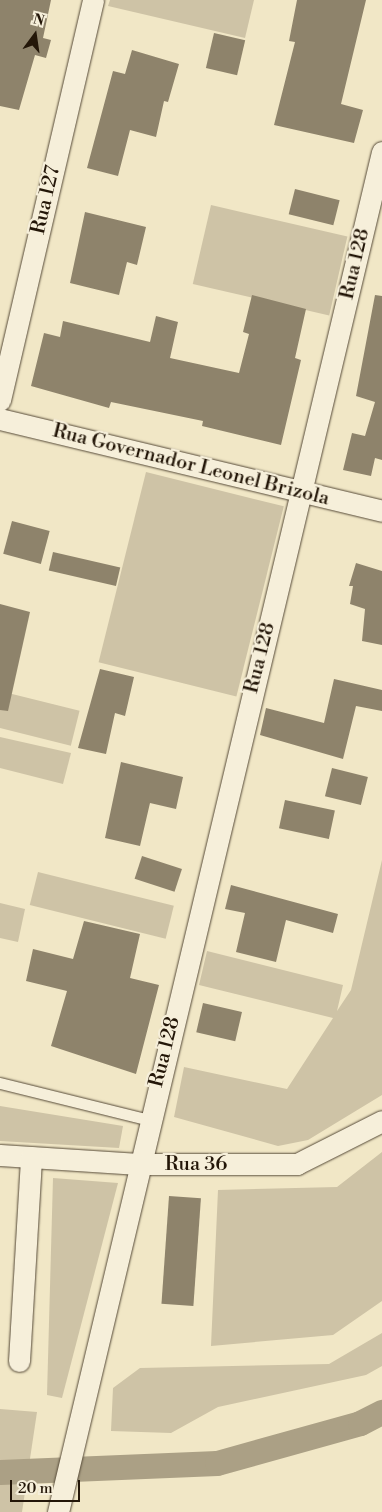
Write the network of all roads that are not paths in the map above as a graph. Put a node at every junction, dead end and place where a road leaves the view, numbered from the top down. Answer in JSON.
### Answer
{"nodes":[{"id":1,"x":93,"y":0,"type":"edge"},
{"id":2,"x":382,"y":152,"type":"edge"},
{"id":3,"x":0,"y":400,"type":"edge"},
{"id":4,"x":0,"y":419,"type":"edge"},
{"id":5,"x":301,"y":491,"type":"junction"},
{"id":6,"x":382,"y":511,"type":"edge"},
{"id":7,"x":0,"y":1083,"type":"edge"},
{"id":8,"x":149,"y":1120,"type":"junction"},
{"id":9,"x":382,"y":1121,"type":"edge"},
{"id":10,"x":0,"y":1155,"type":"edge"},
{"id":11,"x":31,"y":1157,"type":"junction"},
{"id":12,"x":139,"y":1164,"type":"junction"},
{"id":13,"x":19,"y":1361,"type":"dead end"},
{"id":14,"x":58,"y":1512,"type":"edge"}],
"edges":[{"from":1,"to":3,"type":"street","name":"Rua 127"},
{"from":2,"to":5,"type":"street","name":"Rua 128"},
{"from":4,"to":5,"type":"street","name":"Rua Governador Leonel Brizola"},
{"from":5,"to":6,"type":"street","name":"Rua Governador Leonel Brizola"},
{"from":5,"to":8,"type":"street","name":"Rua 128"},
{"from":7,"to":8,"type":"lane"},
{"from":8,"to":12,"type":"street","name":"Rua 128"},
{"from":9,"to":12,"type":"street","name":"Rua 36"},
{"from":10,"to":11,"type":"street","name":"Rua 36"},
{"from":11,"to":12,"type":"street","name":"Rua 36"},
{"from":11,"to":13,"type":"street"},
{"from":12,"to":14,"type":"street","name":"Rua 128"}]}
